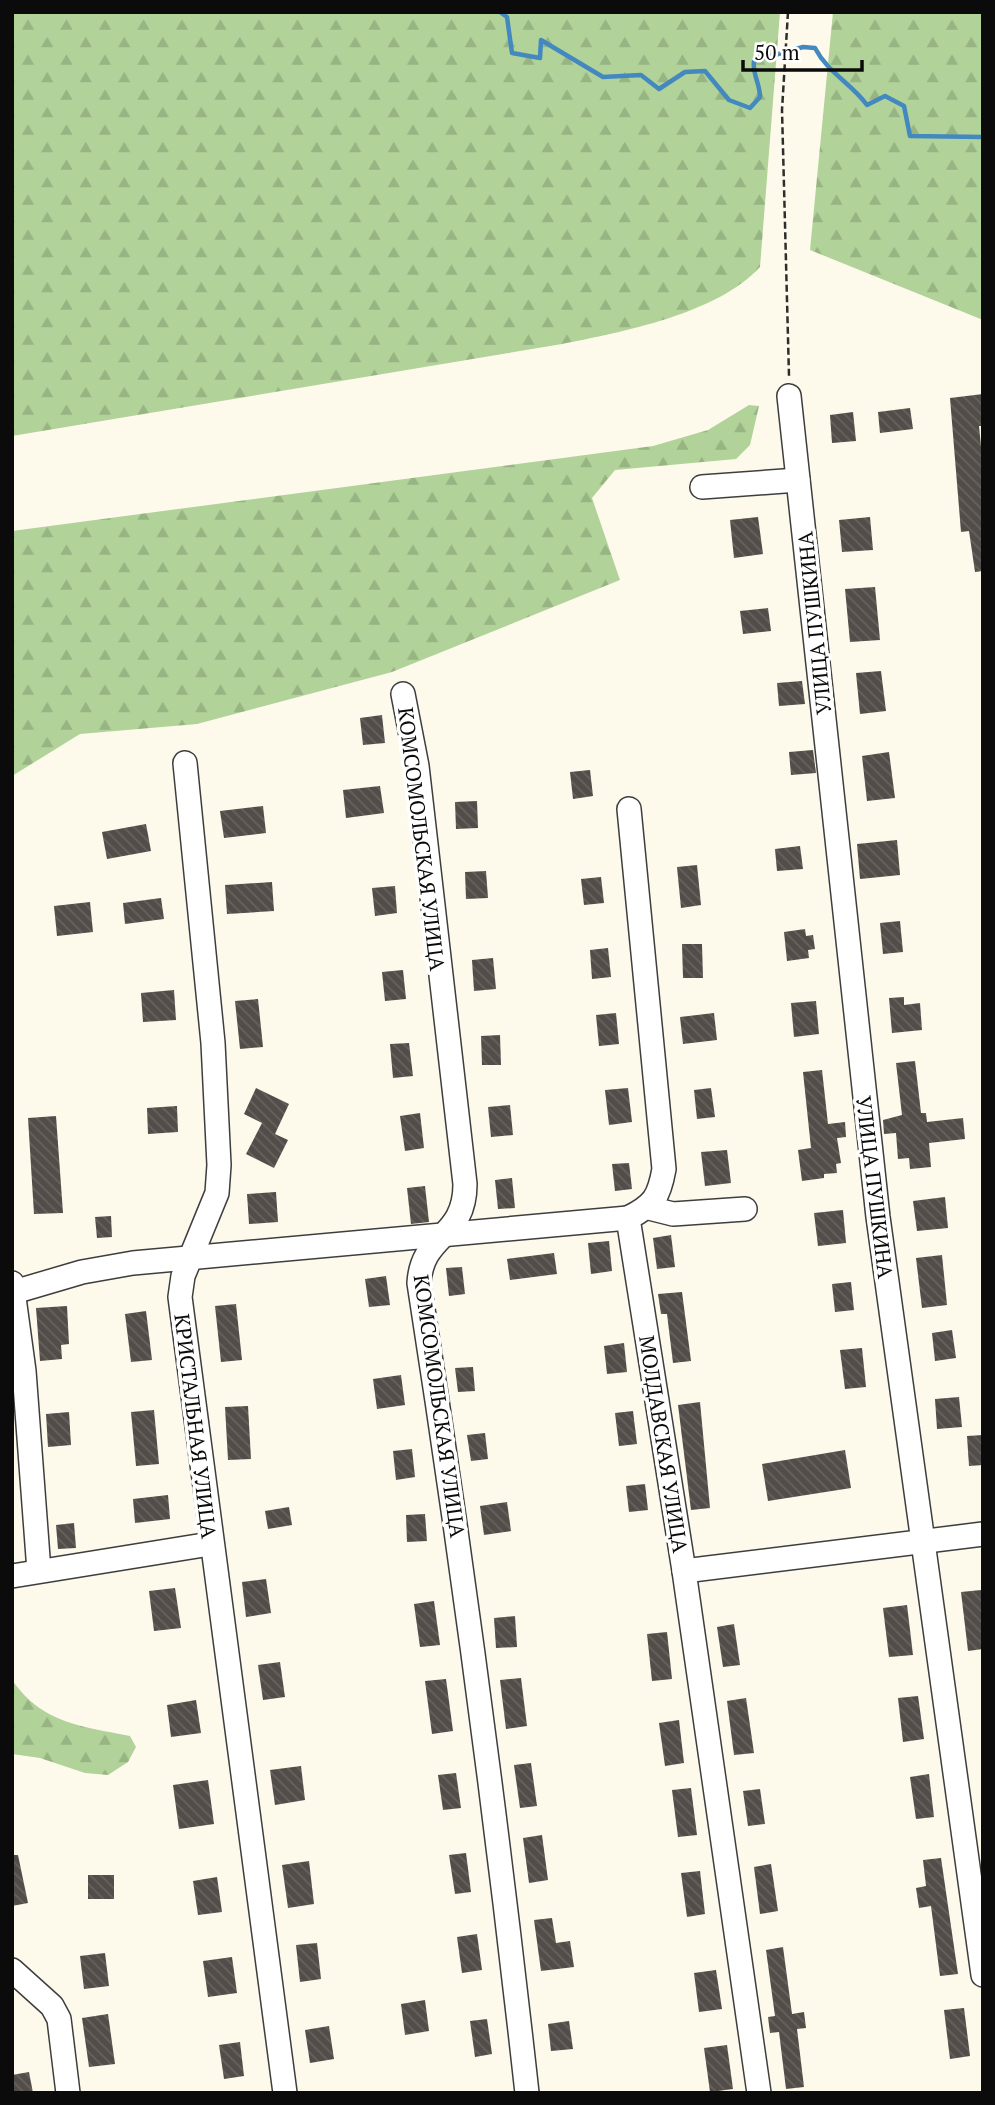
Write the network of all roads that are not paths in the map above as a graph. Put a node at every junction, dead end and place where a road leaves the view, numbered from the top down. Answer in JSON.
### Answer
{"nodes":[{"id":1,"x":789,"y":396,"type":"road end"},
{"id":2,"x":798,"y":480,"type":"junction"},
{"id":3,"x":702,"y":487,"type":"dead end"},
{"id":4,"x":403,"y":694,"type":"dead end"},
{"id":5,"x":185,"y":763,"type":"dead end"},
{"id":6,"x":629,"y":809,"type":"dead end"},
{"id":7,"x":745,"y":1209,"type":"dead end"},
{"id":8,"x":639,"y":1213,"type":"junction"},
{"id":9,"x":460,"y":1217,"type":"junction"},
{"id":10,"x":482,"y":1233,"type":"junction"},
{"id":11,"x":443,"y":1236,"type":"junction"},
{"id":12,"x":193,"y":1256,"type":"junction"},
{"id":13,"x":13,"y":1287,"type":"edge"},
{"id":14,"x":983,"y":1534,"type":"edge"},
{"id":15,"x":925,"y":1541,"type":"junction"},
{"id":16,"x":210,"y":1544,"type":"junction"},
{"id":17,"x":39,"y":1571,"type":"junction"},
{"id":18,"x":684,"y":1571,"type":"junction"},
{"id":19,"x":12,"y":1576,"type":"edge"},
{"id":20,"x":12,"y":1970,"type":"edge"},
{"id":21,"x":983,"y":1975,"type":"edge"},
{"id":22,"x":68,"y":2093,"type":"edge"},
{"id":23,"x":285,"y":2093,"type":"edge"},
{"id":24,"x":527,"y":2093,"type":"edge"},
{"id":25,"x":759,"y":2093,"type":"edge"}],
"edges":[{"from":1,"to":2,"type":"street","name":"УЛИЦА ПУШКИНА"},
{"from":2,"to":3,"type":"street"},
{"from":2,"to":15,"type":"street","name":"УЛИЦА ПУШКИНА"},
{"from":4,"to":9,"type":"street","name":"КОМСОМОЛЬСКАЯ УЛИЦА"},
{"from":5,"to":12,"type":"street","name":"КРИСТАЛЬНАЯ УЛИЦА"},
{"from":6,"to":8,"type":"street"},
{"from":7,"to":8,"type":"street"},
{"from":8,"to":10,"type":"street"},
{"from":8,"to":18,"type":"street","name":"МОЛДАВСКАЯ УЛИЦА"},
{"from":9,"to":10,"type":"street"},
{"from":9,"to":11,"type":"street","name":"КОМСОМОЛЬСКАЯ УЛИЦА"},
{"from":10,"to":11,"type":"street"},
{"from":11,"to":12,"type":"street"},
{"from":11,"to":24,"type":"street","name":"КОМСОМОЛЬСКАЯ УЛИЦА"},
{"from":12,"to":13,"type":"street"},
{"from":12,"to":16,"type":"street","name":"КРИСТАЛЬНАЯ УЛИЦА"},
{"from":13,"to":17,"type":"street"},
{"from":14,"to":15,"type":"street"},
{"from":15,"to":18,"type":"street"},
{"from":15,"to":21,"type":"street","name":"УЛИЦА ПУШКИНА"},
{"from":16,"to":17,"type":"street"},
{"from":16,"to":23,"type":"street","name":"КРИСТАЛЬНАЯ УЛИЦА"},
{"from":17,"to":19,"type":"street"},
{"from":18,"to":25,"type":"street","name":"МОЛДАВСКАЯ УЛИЦА"},
{"from":20,"to":22,"type":"street"}]}
